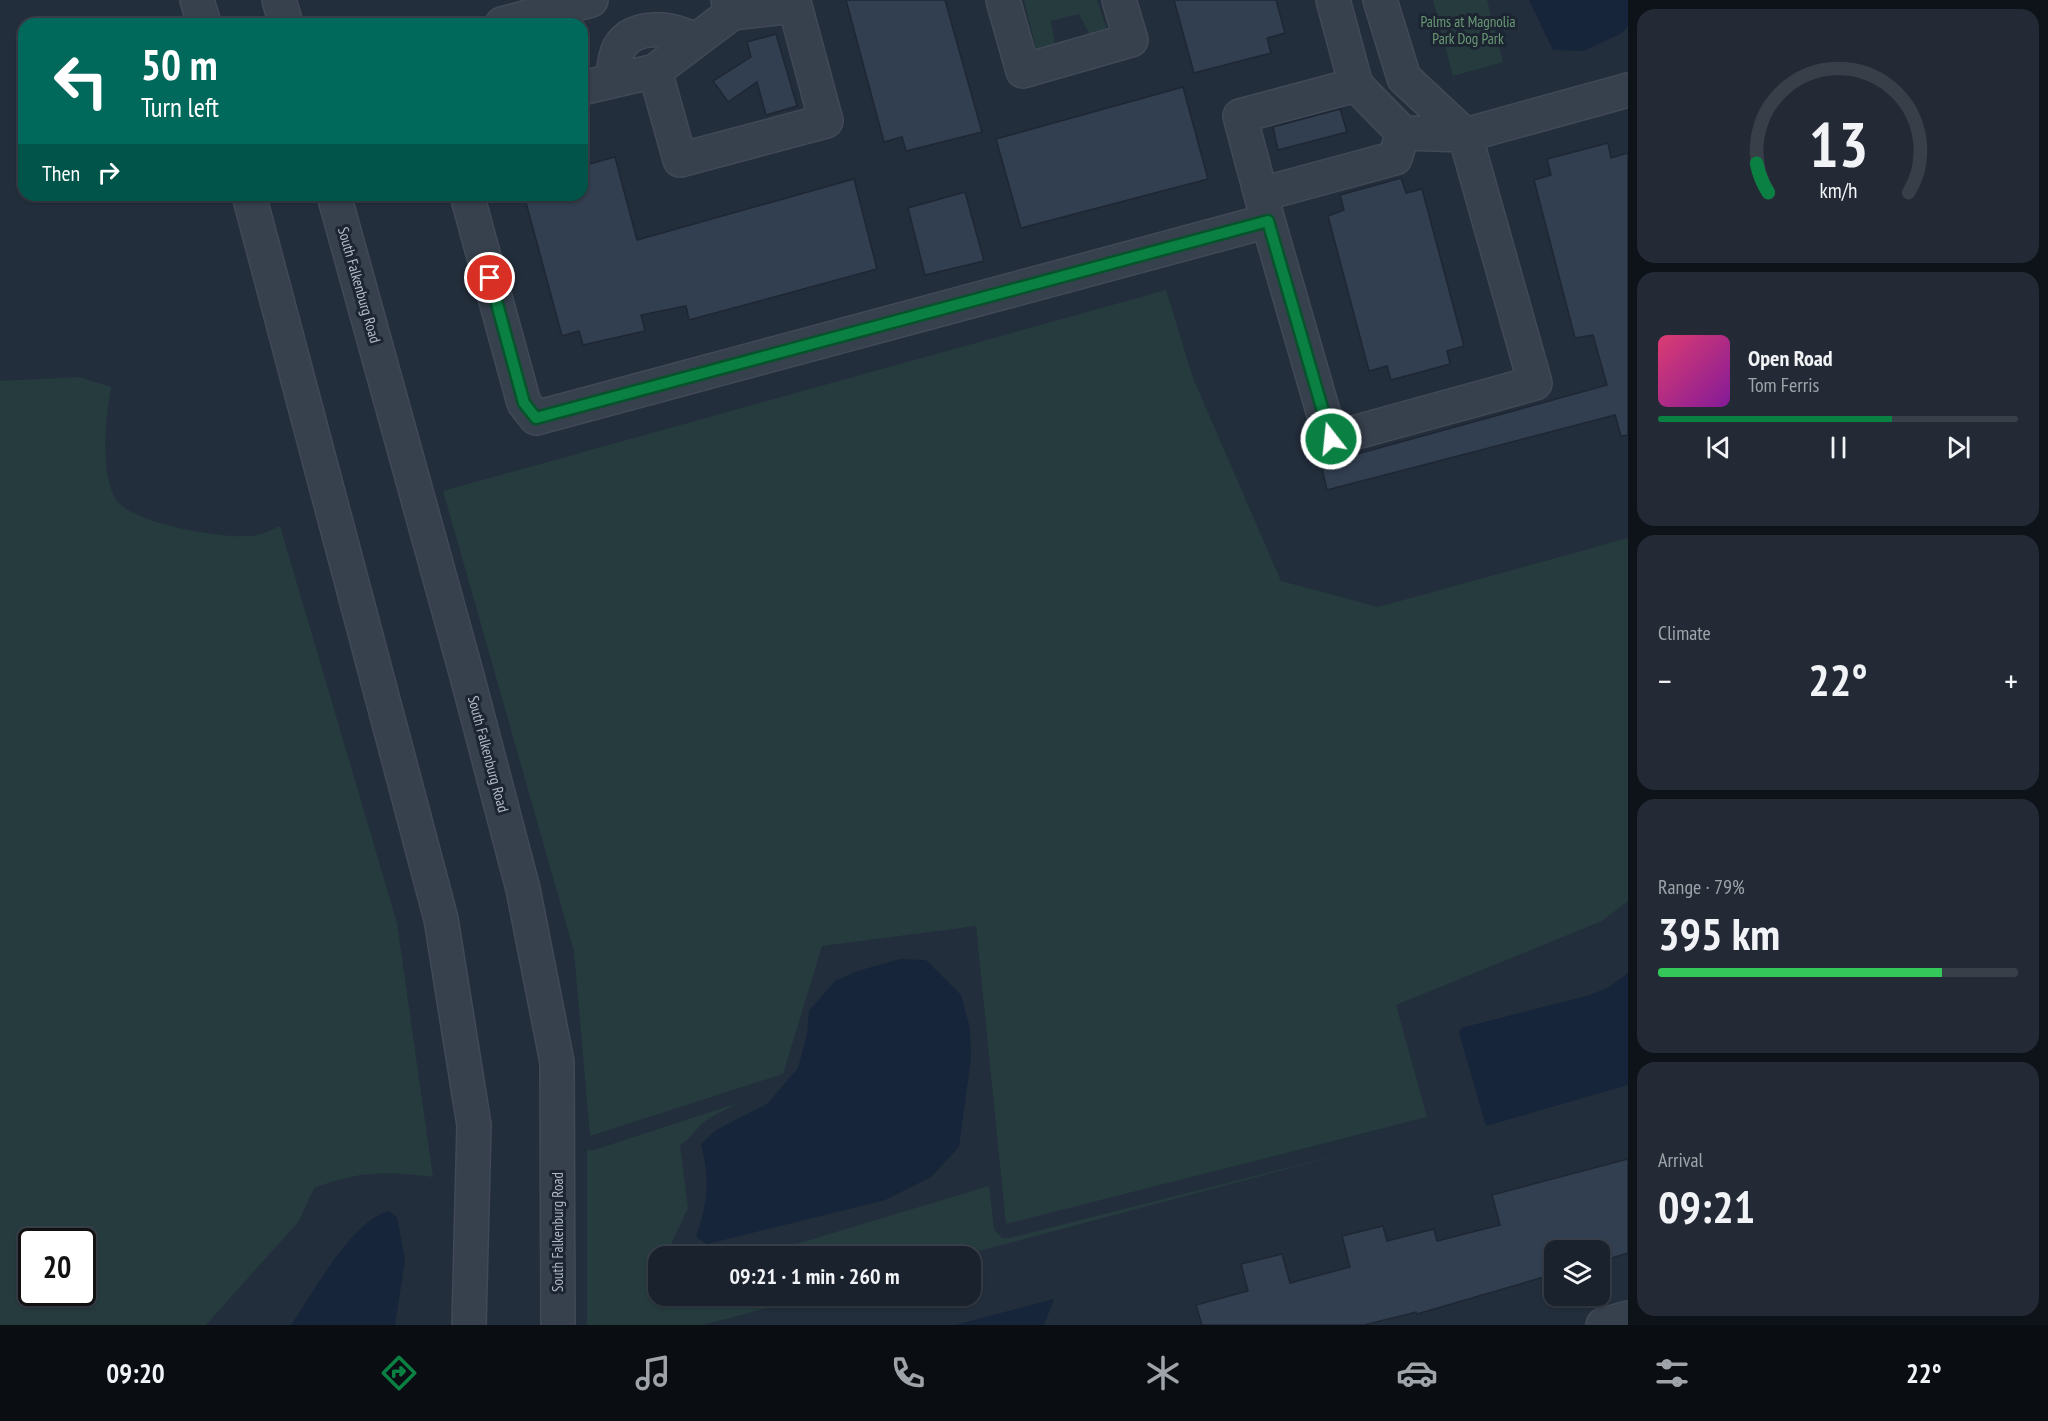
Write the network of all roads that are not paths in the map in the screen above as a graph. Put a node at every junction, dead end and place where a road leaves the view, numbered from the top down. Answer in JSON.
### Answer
{"nodes":[{"id":1,"x":197,"y":0,"type":"edge"},
{"id":2,"x":279,"y":0,"type":"edge"},
{"id":3,"x":591,"y":0,"type":"edge"},
{"id":4,"x":1003,"y":0,"type":"edge"},
{"id":5,"x":1119,"y":0,"type":"edge"},
{"id":6,"x":1333,"y":0,"type":"edge"},
{"id":7,"x":1380,"y":0,"type":"edge"},
{"id":8,"x":730,"y":7,"type":"edge"},
{"id":9,"x":202,"y":18,"type":"edge"},
{"id":10,"x":284,"y":18,"type":"edge"},
{"id":11,"x":524,"y":18,"type":"edge"},
{"id":12,"x":695,"y":40,"type":"junction"},
{"id":13,"x":656,"y":71,"type":"junction"},
{"id":14,"x":598,"y":84,"type":"edge"},
{"id":15,"x":1356,"y":85,"type":"junction"},
{"id":16,"x":1628,"y":90,"type":"edge"},
{"id":17,"x":1403,"y":133,"type":"junction"},
{"id":18,"x":1465,"y":135,"type":"junction"},
{"id":19,"x":251,"y":201,"type":"edge"},
{"id":20,"x":336,"y":201,"type":"edge"},
{"id":21,"x":469,"y":201,"type":"edge"},
{"id":22,"x":1265,"y":207,"type":"junction"},
{"id":23,"x":1628,"y":1318,"type":"edge"},
{"id":24,"x":469,"y":1325,"type":"edge"},
{"id":25,"x":558,"y":1325,"type":"edge"},
{"id":26,"x":1603,"y":1325,"type":"edge"}],
"edges":[{"from":1,"to":9,"type":"street"},
{"from":2,"to":10,"type":"street"},
{"from":3,"to":11,"type":"street"},
{"from":4,"to":5,"type":"street"},
{"from":6,"to":15,"type":"street"},
{"from":7,"to":18,"type":"street"},
{"from":8,"to":12,"type":"street"},
{"from":8,"to":13,"type":"street"},
{"from":12,"to":13,"type":"street"},
{"from":12,"to":14,"type":"street"},
{"from":13,"to":14,"type":"street"},
{"from":15,"to":17,"type":"street"},
{"from":15,"to":22,"type":"street"},
{"from":16,"to":18,"type":"street"},
{"from":17,"to":18,"type":"street"},
{"from":17,"to":22,"type":"street"},
{"from":18,"to":22,"type":"street"},
{"from":19,"to":24,"type":"street"},
{"from":20,"to":25,"type":"street","name":"South Falkenburg Road"},
{"from":21,"to":22,"type":"street"},
{"from":23,"to":26,"type":"street"}]}
